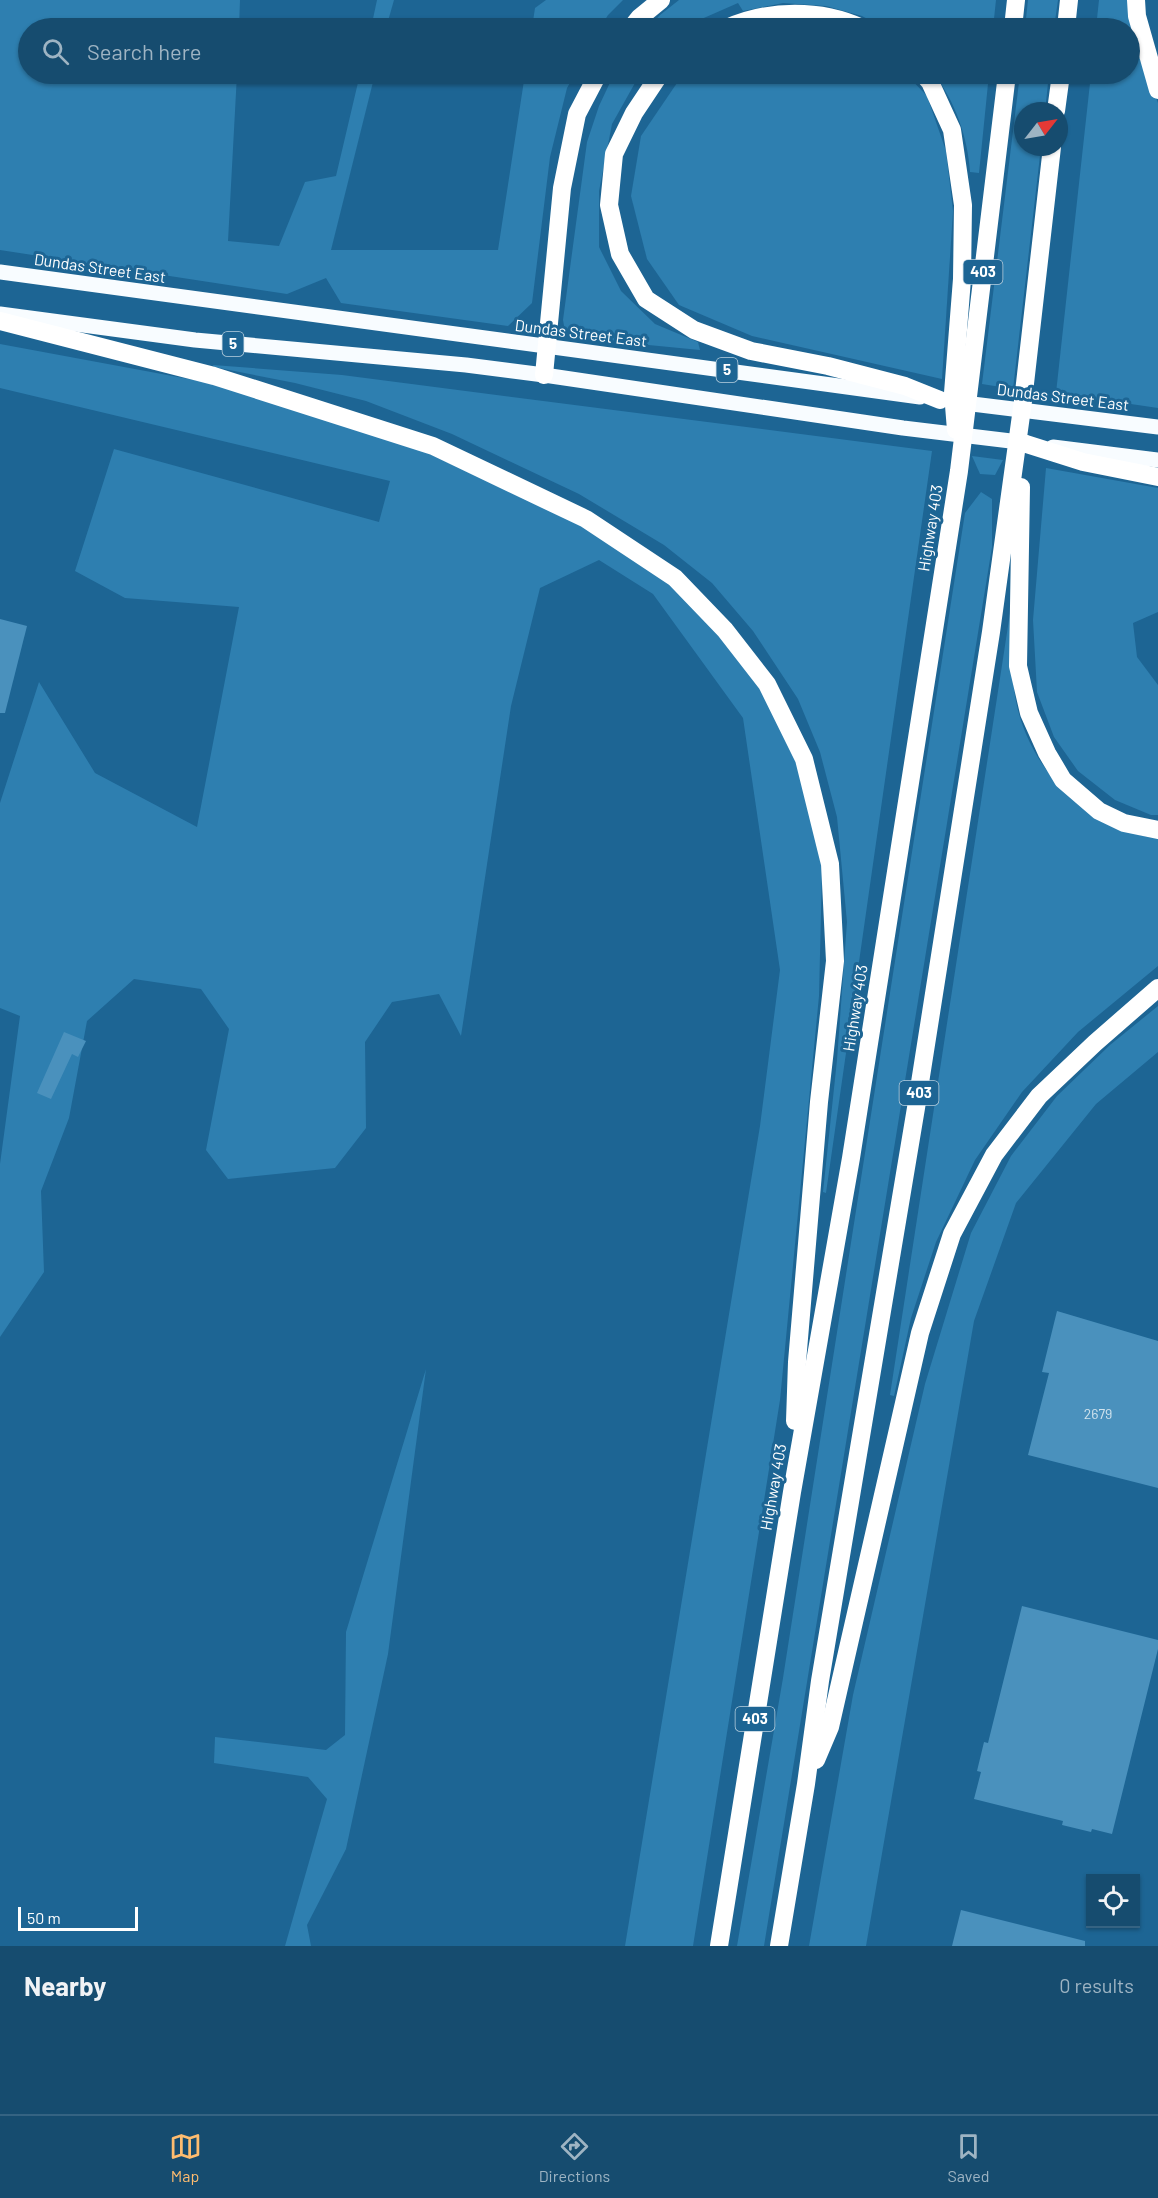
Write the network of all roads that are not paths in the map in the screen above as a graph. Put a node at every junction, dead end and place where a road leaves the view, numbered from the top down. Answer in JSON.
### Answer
{"nodes":[{"id":1,"x":661,"y":0,"type":"edge"},
{"id":2,"x":1016,"y":0,"type":"edge"},
{"id":3,"x":1069,"y":0,"type":"edge"},
{"id":4,"x":1137,"y":0,"type":"edge"},
{"id":5,"x":639,"y":18,"type":"edge"},
{"id":6,"x":761,"y":18,"type":"edge"},
{"id":7,"x":831,"y":18,"type":"edge"},
{"id":8,"x":1014,"y":18,"type":"edge"},
{"id":9,"x":1067,"y":18,"type":"edge"},
{"id":10,"x":1138,"y":18,"type":"edge"},
{"id":11,"x":1140,"y":27,"type":"edge"},
{"id":12,"x":593,"y":84,"type":"edge"},
{"id":13,"x":653,"y":84,"type":"edge"},
{"id":14,"x":931,"y":84,"type":"edge"},
{"id":15,"x":1006,"y":84,"type":"edge"},
{"id":16,"x":1060,"y":84,"type":"edge"},
{"id":17,"x":1158,"y":90,"type":"edge"},
{"id":18,"x":1057,"y":102,"type":"edge"},
{"id":19,"x":1051,"y":156,"type":"edge"},
{"id":20,"x":0,"y":272,"type":"edge"},
{"id":21,"x":0,"y":314,"type":"edge"},
{"id":22,"x":0,"y":321,"type":"edge"},
{"id":23,"x":548,"y":347,"type":"junction"},
{"id":24,"x":544,"y":375,"type":"junction"},
{"id":25,"x":906,"y":391,"type":"junction"},
{"id":26,"x":940,"y":399,"type":"joint"},
{"id":27,"x":1023,"y":401,"type":"junction"},
{"id":28,"x":1158,"y":427,"type":"edge"},
{"id":29,"x":1020,"y":442,"type":"joint"},
{"id":30,"x":1083,"y":457,"type":"junction"},
{"id":31,"x":1158,"y":460,"type":"edge"},
{"id":32,"x":959,"y":471,"type":"junction"},
{"id":33,"x":1158,"y":477,"type":"edge"},
{"id":34,"x":1158,"y":830,"type":"edge"},
{"id":35,"x":1158,"y":988,"type":"edge"},
{"id":36,"x":792,"y":1492,"type":"junction"},
{"id":37,"x":806,"y":1784,"type":"junction"},
{"id":38,"x":718,"y":1946,"type":"edge"},
{"id":39,"x":779,"y":1946,"type":"edge"}],
"edges":[{"from":1,"to":5,"type":"highway"},
{"from":2,"to":8,"type":"highway"},
{"from":3,"to":9,"type":"highway"},
{"from":4,"to":10,"type":"highway"},
{"from":6,"to":7,"type":"highway"},
{"from":11,"to":17,"type":"highway"},
{"from":12,"to":23,"type":"highway"},
{"from":13,"to":25,"type":"highway"},
{"from":14,"to":32,"type":"highway"},
{"from":15,"to":32,"type":"highway","name":"Highway 403","number":"403"},
{"from":16,"to":18,"type":"highway"},
{"from":19,"to":27,"type":"highway","number":"403"},
{"from":20,"to":23,"type":"main road","name":"Dundas Street East","number":"5"},
{"from":21,"to":24,"type":"main road","number":"5"},
{"from":22,"to":36,"type":"highway"},
{"from":23,"to":24,"type":"highway"},
{"from":23,"to":25,"type":"main road","name":"Dundas Street East","number":"5"},
{"from":24,"to":29,"type":"main road","number":"5"},
{"from":25,"to":26,"type":"highway"},
{"from":26,"to":28,"type":"main road","name":"Dundas Street East"},
{"from":27,"to":34,"type":"highway"},
{"from":27,"to":37,"type":"highway","number":"403"},
{"from":29,"to":30,"type":"highway"},
{"from":30,"to":31,"type":"main road"},
{"from":30,"to":33,"type":"highway"},
{"from":32,"to":36,"type":"highway","name":"Highway 403","number":"403"},
{"from":35,"to":37,"type":"highway"},
{"from":36,"to":38,"type":"highway","name":"Highway 403","number":"403"},
{"from":37,"to":39,"type":"highway","number":"403"}]}
